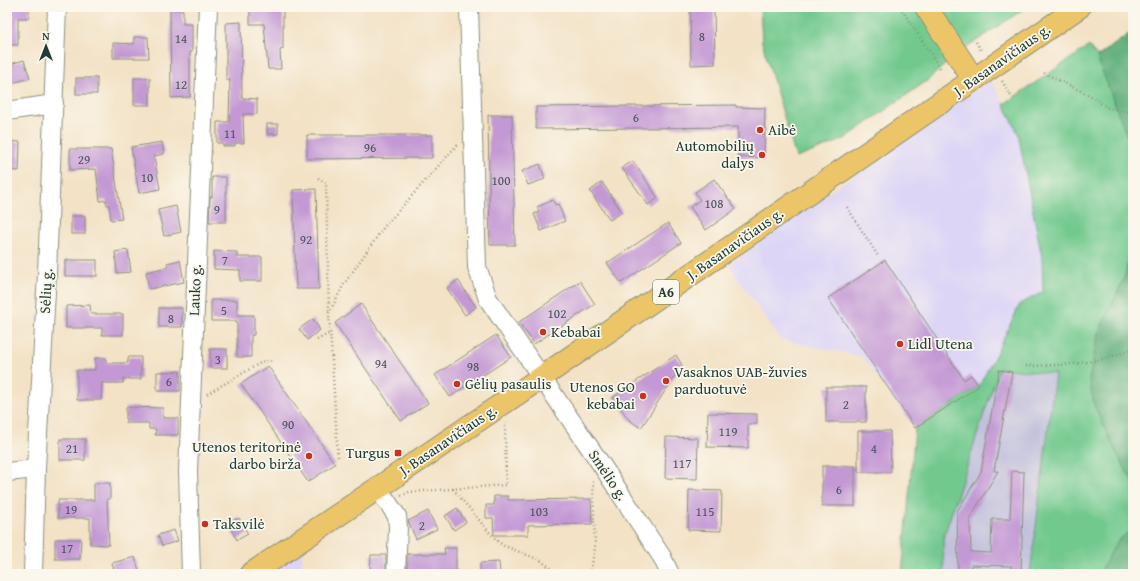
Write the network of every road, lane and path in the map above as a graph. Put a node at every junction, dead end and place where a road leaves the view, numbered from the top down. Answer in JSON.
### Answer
{"nodes":[{"id":1,"x":57,"y":7,"type":"edge"},
{"id":2,"x":208,"y":7,"type":"edge"},
{"id":3,"x":469,"y":7,"type":"edge"},
{"id":4,"x":900,"y":7,"type":"edge"},
{"id":5,"x":926,"y":7,"type":"edge"},
{"id":6,"x":1079,"y":7,"type":"edge"},
{"id":7,"x":940,"y":68,"type":"dead end"},
{"id":8,"x":1044,"y":73,"type":"dead end"},
{"id":9,"x":974,"y":80,"type":"junction"},
{"id":10,"x":54,"y":104,"type":"junction"},
{"id":11,"x":7,"y":111,"type":"edge"},
{"id":12,"x":1133,"y":114,"type":"edge"},
{"id":13,"x":473,"y":127,"type":"junction"},
{"id":14,"x":318,"y":178,"type":"dead end"},
{"id":15,"x":847,"y":207,"type":"dead end"},
{"id":16,"x":878,"y":256,"type":"dead end"},
{"id":17,"x":329,"y":313,"type":"junction"},
{"id":18,"x":330,"y":333,"type":"junction"},
{"id":19,"x":317,"y":340,"type":"dead end"},
{"id":20,"x":1133,"y":348,"type":"edge"},
{"id":21,"x":271,"y":361,"type":"dead end"},
{"id":22,"x":1026,"y":366,"type":"dead end"},
{"id":23,"x":542,"y":378,"type":"junction"},
{"id":24,"x":191,"y":397,"type":"junction"},
{"id":25,"x":505,"y":420,"type":"dead end"},
{"id":26,"x":338,"y":457,"type":"dead end"},
{"id":27,"x":36,"y":469,"type":"junction"},
{"id":28,"x":7,"y":472,"type":"edge"},
{"id":29,"x":593,"y":480,"type":"dead end"},
{"id":30,"x":453,"y":489,"type":"junction"},
{"id":31,"x":383,"y":495,"type":"junction"},
{"id":32,"x":33,"y":574,"type":"edge"},
{"id":33,"x":191,"y":574,"type":"edge"},
{"id":34,"x":251,"y":574,"type":"edge"},
{"id":35,"x":396,"y":574,"type":"edge"},
{"id":36,"x":558,"y":574,"type":"edge"},
{"id":37,"x":590,"y":574,"type":"edge"},
{"id":38,"x":670,"y":574,"type":"edge"}],
"edges":[{"from":1,"to":10,"type":"street","name":"Sėlių g."},
{"from":2,"to":24,"type":"street","name":"Lauko g."},
{"from":3,"to":13,"type":"street","name":"Smėlio g."},
{"from":4,"to":7,"type":"path"},
{"from":5,"to":9,"type":"main road"},
{"from":6,"to":9,"type":"main road","name":"J. Basanavičiaus g.","number":"A6"},
{"from":8,"to":12,"type":"path"},
{"from":9,"to":23,"type":"main road","name":"J. Basanavičiaus g.","number":"A6"},
{"from":10,"to":11,"type":"street"},
{"from":10,"to":27,"type":"street","name":"Sėlių g."},
{"from":13,"to":17,"type":"path"},
{"from":13,"to":23,"type":"street","name":"Smėlio g."},
{"from":14,"to":17,"type":"path"},
{"from":15,"to":16,"type":"path"},
{"from":17,"to":18,"type":"path"},
{"from":18,"to":19,"type":"path"},
{"from":18,"to":26,"type":"path"},
{"from":20,"to":22,"type":"path"},
{"from":21,"to":24,"type":"path"},
{"from":23,"to":31,"type":"main road","name":"J. Basanavičiaus g.","number":"A6"},
{"from":23,"to":38,"type":"street","name":"Smėlio g."},
{"from":24,"to":33,"type":"street","name":"Lauko g."},
{"from":25,"to":30,"type":"path"},
{"from":27,"to":28,"type":"street"},
{"from":27,"to":32,"type":"street","name":"Sėlių g."},
{"from":29,"to":37,"type":"path"},
{"from":30,"to":31,"type":"path"},
{"from":30,"to":36,"type":"path"},
{"from":31,"to":34,"type":"main road","name":"J. Basanavičiaus g.","number":"A6"},
{"from":31,"to":35,"type":"street"}]}
